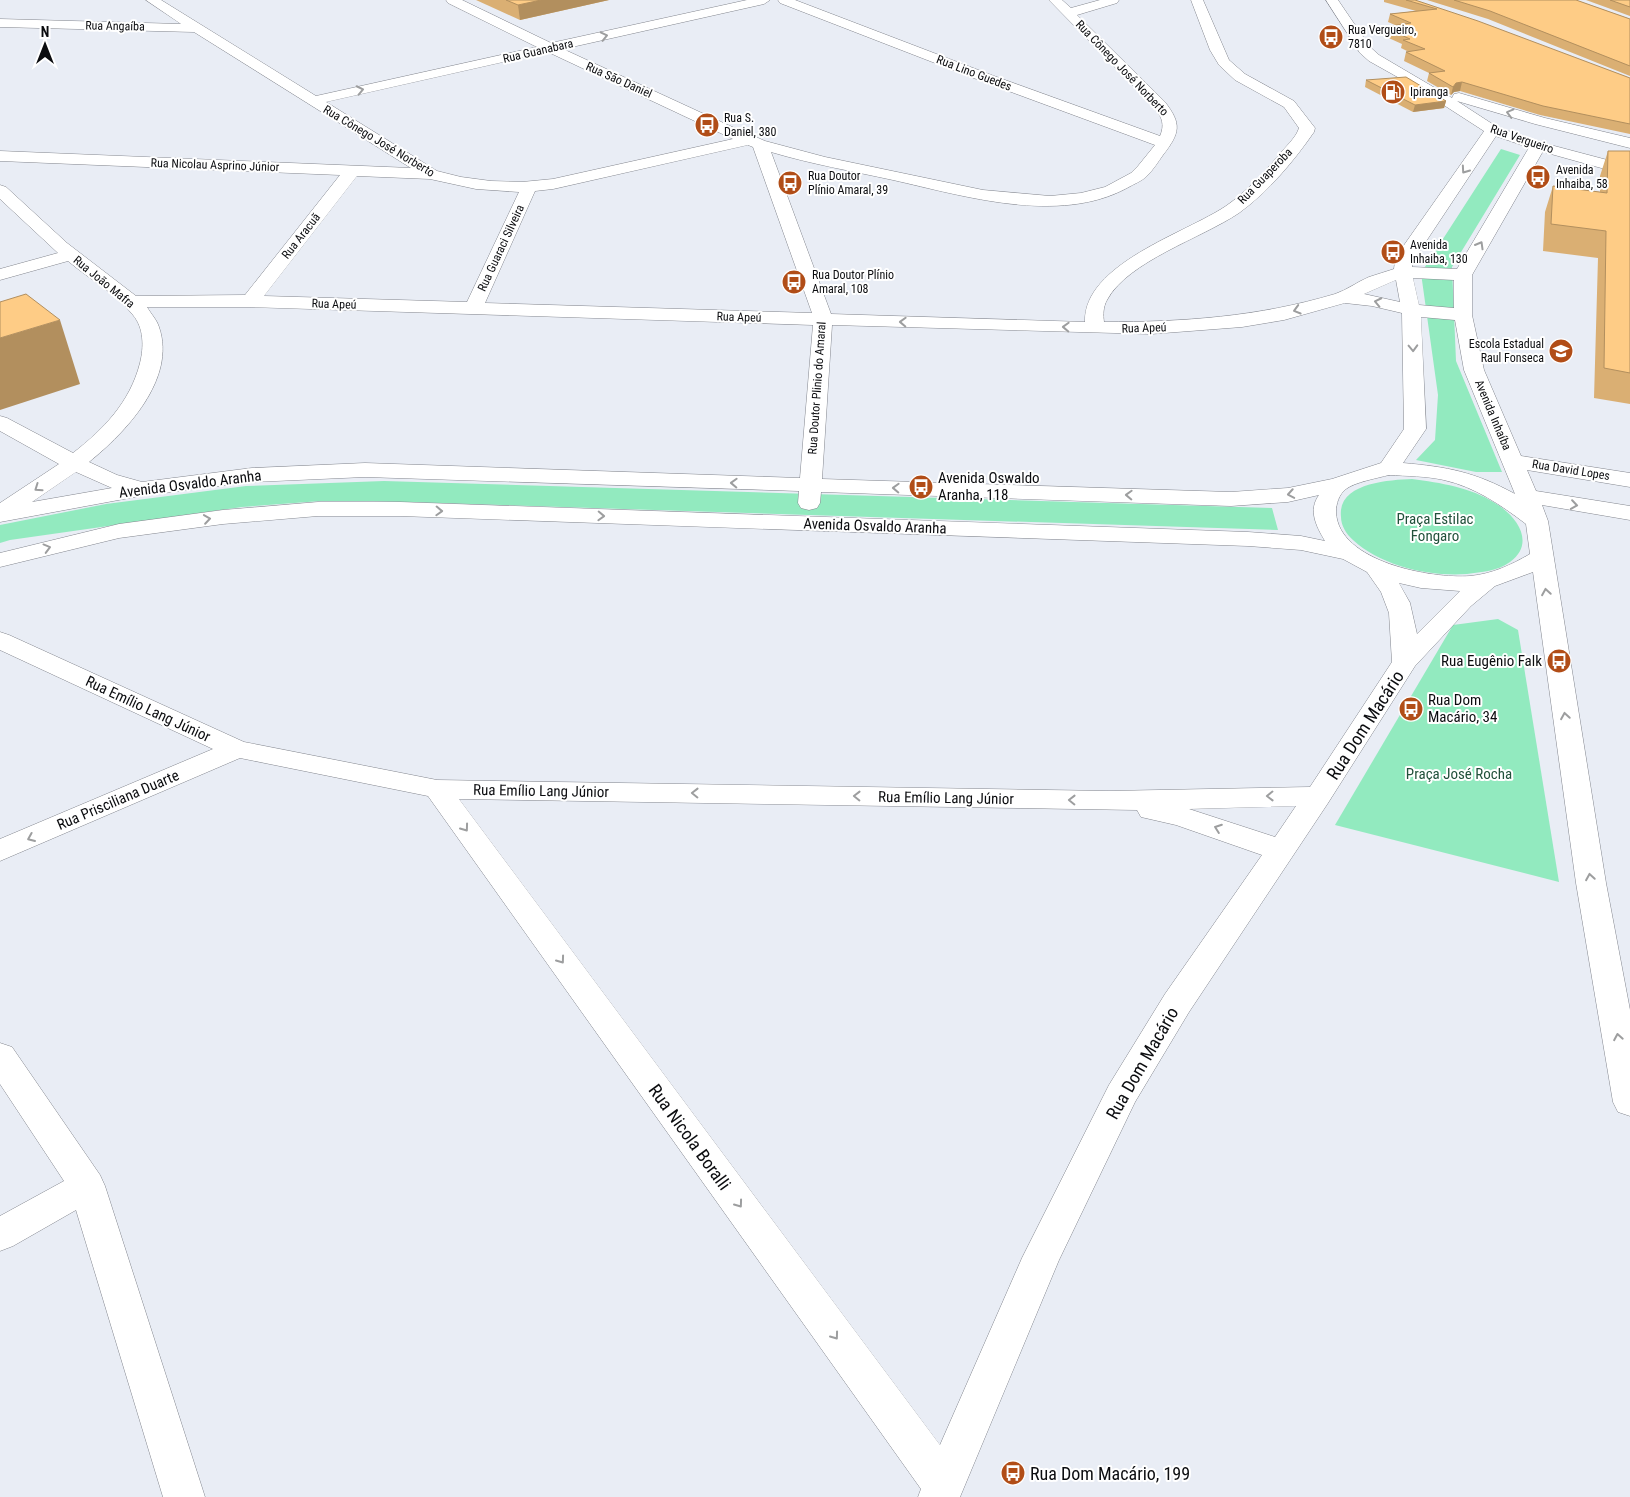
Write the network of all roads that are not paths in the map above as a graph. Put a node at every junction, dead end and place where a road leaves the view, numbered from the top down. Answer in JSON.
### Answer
{"nodes":[{"id":1,"x":152,"y":0,"type":"edge"},
{"id":2,"x":452,"y":0,"type":"edge"},
{"id":3,"x":764,"y":0,"type":"edge"},
{"id":4,"x":784,"y":0,"type":"edge"},
{"id":5,"x":1055,"y":0,"type":"edge"},
{"id":6,"x":1113,"y":0,"type":"edge"},
{"id":7,"x":1197,"y":0,"type":"edge"},
{"id":8,"x":1332,"y":0,"type":"edge"},
{"id":9,"x":1069,"y":13,"type":"junction"},
{"id":10,"x":0,"y":24,"type":"edge"},
{"id":11,"x":200,"y":28,"type":"junction"},
{"id":12,"x":549,"y":49,"type":"junction"},
{"id":13,"x":1424,"y":86,"type":"junction"},
{"id":14,"x":312,"y":101,"type":"junction"},
{"id":15,"x":1492,"y":130,"type":"junction"},
{"id":16,"x":755,"y":142,"type":"junction"},
{"id":17,"x":1627,"y":142,"type":"edge"},
{"id":18,"x":1164,"y":143,"type":"junction"},
{"id":19,"x":1538,"y":146,"type":"junction"},
{"id":20,"x":0,"y":156,"type":"edge"},
{"id":21,"x":1628,"y":169,"type":"edge"},
{"id":22,"x":352,"y":171,"type":"junction"},
{"id":23,"x":430,"y":174,"type":"junction"},
{"id":24,"x":528,"y":187,"type":"junction"},
{"id":25,"x":0,"y":190,"type":"edge"},
{"id":26,"x":71,"y":255,"type":"junction"},
{"id":27,"x":1403,"y":272,"type":"junction"},
{"id":28,"x":0,"y":275,"type":"edge"},
{"id":29,"x":1463,"y":275,"type":"junction"},
{"id":30,"x":1344,"y":297,"type":"junction"},
{"id":31,"x":250,"y":301,"type":"junction"},
{"id":32,"x":131,"y":302,"type":"junction"},
{"id":33,"x":473,"y":309,"type":"junction"},
{"id":34,"x":1411,"y":310,"type":"junction"},
{"id":35,"x":1463,"y":315,"type":"junction"},
{"id":36,"x":823,"y":319,"type":"junction"},
{"id":37,"x":1095,"y":328,"type":"junction"},
{"id":38,"x":0,"y":422,"type":"edge"},
{"id":39,"x":1512,"y":461,"type":"junction"},
{"id":40,"x":76,"y":462,"type":"junction"},
{"id":41,"x":1389,"y":468,"type":"junction"},
{"id":42,"x":382,"y":471,"type":"junction"},
{"id":43,"x":418,"y":472,"type":"junction"},
{"id":44,"x":1630,"y":480,"type":"edge"},
{"id":45,"x":1338,"y":484,"type":"junction"},
{"id":46,"x":810,"y":485,"type":"junction"},
{"id":47,"x":140,"y":489,"type":"junction"},
{"id":48,"x":1526,"y":496,"type":"junction"},
{"id":49,"x":364,"y":509,"type":"junction"},
{"id":50,"x":400,"y":509,"type":"junction"},
{"id":51,"x":1630,"y":513,"type":"edge"},
{"id":52,"x":0,"y":514,"type":"edge"},
{"id":53,"x":1536,"y":521,"type":"junction"},
{"id":54,"x":808,"y":523,"type":"junction"},
{"id":55,"x":1349,"y":553,"type":"junction"},
{"id":56,"x":1541,"y":558,"type":"junction"},
{"id":57,"x":0,"y":560,"type":"edge"},
{"id":58,"x":1377,"y":570,"type":"junction"},
{"id":59,"x":1488,"y":581,"type":"junction"},
{"id":60,"x":0,"y":640,"type":"edge"},
{"id":61,"x":1405,"y":662,"type":"junction"},
{"id":62,"x":237,"y":749,"type":"junction"},
{"id":63,"x":437,"y":789,"type":"junction"},
{"id":64,"x":1318,"y":796,"type":"junction"},
{"id":65,"x":1109,"y":801,"type":"junction"},
{"id":66,"x":1280,"y":850,"type":"junction"},
{"id":67,"x":0,"y":851,"type":"edge"},
{"id":68,"x":0,"y":1056,"type":"edge"},
{"id":69,"x":1630,"y":1102,"type":"edge"},
{"id":70,"x":87,"y":1186,"type":"junction"},
{"id":71,"x":0,"y":1235,"type":"edge"},
{"id":72,"x":941,"y":1491,"type":"edge"},
{"id":73,"x":184,"y":1497,"type":"edge"}],
"edges":[{"from":1,"to":11,"type":"street","name":"Rua Cônego José Norberto"},
{"from":2,"to":12,"type":"street","name":"Rua São Daniel"},
{"from":12,"to":3,"type":"street","name":"Rua Guanabara","one_way":true},
{"from":4,"to":18,"type":"street","name":"Rua Lino Guedes"},
{"from":5,"to":9,"type":"street"},
{"from":6,"to":9,"type":"street"},
{"from":7,"to":37,"type":"street","name":"Rua Guaperoba"},
{"from":8,"to":13,"type":"street","name":"Rua Vergueiro"},
{"from":9,"to":18,"type":"street","name":"Rua Cônego José Norberto"},
{"from":10,"to":11,"type":"street","name":"Rua Angaíba"},
{"from":11,"to":14,"type":"street","name":"Rua Cônego José Norberto"},
{"from":14,"to":12,"type":"street","name":"Rua Guanabara","one_way":true},
{"from":12,"to":16,"type":"street","name":"Rua São Daniel"},
{"from":13,"to":15,"type":"street","name":"Rua Vergueiro"},
{"from":17,"to":13,"type":"street","name":"Rua Vergueiro","one_way":true},
{"from":14,"to":23,"type":"street","name":"Rua Cônego José Norberto"},
{"from":15,"to":17,"type":"street"},
{"from":15,"to":19,"type":"street","name":"Rua Vergueiro"},
{"from":15,"to":27,"type":"street","one_way":true},
{"from":16,"to":18,"type":"street","name":"Rua Cônego José Norberto"},
{"from":16,"to":24,"type":"street","name":"Rua Cônego José Norberto"},
{"from":16,"to":36,"type":"street","name":"Rua Doutor Plinio do Amaral"},
{"from":19,"to":21,"type":"street","name":"Rua Vergueiro"},
{"from":29,"to":19,"type":"street","one_way":true},
{"from":20,"to":22,"type":"street","name":"Rua Nicolau Asprino Júnior"},
{"from":22,"to":23,"type":"street","name":"Rua Nicolau Asprino Júnior"},
{"from":22,"to":31,"type":"street","name":"Rua Aracuã"},
{"from":23,"to":24,"type":"street","name":"Rua Cônego José Norberto"},
{"from":24,"to":33,"type":"street","name":"Rua Guaraci Silveira"},
{"from":25,"to":26,"type":"street","name":"Rua João Mafra"},
{"from":26,"to":28,"type":"street"},
{"from":26,"to":32,"type":"street","name":"Rua João Mafra"},
{"from":27,"to":29,"type":"street","name":"Rua Apeú"},
{"from":27,"to":30,"type":"street","name":"Rua Apeú"},
{"from":27,"to":34,"type":"street"},
{"from":29,"to":35,"type":"street","name":"Avenida Inhaíba"},
{"from":34,"to":30,"type":"street","name":"Rua Apeú","one_way":true},
{"from":30,"to":37,"type":"street","name":"Rua Apeú","one_way":true},
{"from":31,"to":32,"type":"street","name":"Rua Apeú"},
{"from":31,"to":33,"type":"street","name":"Rua Apeú"},
{"from":32,"to":40,"type":"street","name":"Rua João Mafra"},
{"from":33,"to":36,"type":"street","name":"Rua Apeú"},
{"from":34,"to":35,"type":"street","name":"Rua Apeú"},
{"from":34,"to":41,"type":"street","one_way":true},
{"from":35,"to":39,"type":"street","name":"Avenida Inhaíba"},
{"from":37,"to":36,"type":"street","name":"Rua Apeú","one_way":true},
{"from":36,"to":46,"type":"street","name":"Rua Doutor Plinio do Amaral"},
{"from":38,"to":40,"type":"street"},
{"from":39,"to":44,"type":"street","name":"Rua David Lopes"},
{"from":39,"to":48,"type":"street","name":"Avenida Inhaíba"},
{"from":40,"to":47,"type":"street"},
{"from":40,"to":52,"type":"street","name":"Rua João Mafra","one_way":true},
{"from":41,"to":45,"type":"street"},
{"from":41,"to":53,"type":"street"},
{"from":42,"to":43,"type":"street","name":"Avenida Osvaldo Aranha"},
{"from":42,"to":47,"type":"street","name":"Avenida Osvaldo Aranha"},
{"from":42,"to":49,"type":"street"},
{"from":46,"to":43,"type":"street","name":"Avenida Osvaldo Aranha","one_way":true},
{"from":43,"to":50,"type":"street"},
{"from":45,"to":46,"type":"street","name":"Avenida Osvaldo Aranha","one_way":true},
{"from":45,"to":55,"type":"street"},
{"from":46,"to":54,"type":"street","name":"Rua Doutor Plinio do Amaral"},
{"from":47,"to":52,"type":"street","name":"Avenida Osvaldo Aranha"},
{"from":48,"to":51,"type":"street","one_way":true},
{"from":48,"to":53,"type":"street","name":"Avenida Inhaíba"},
{"from":49,"to":50,"type":"street","name":"Avenida Osvaldo Aranha"},
{"from":57,"to":49,"type":"street","name":"Avenida Osvaldo Aranha","one_way":true},
{"from":50,"to":54,"type":"street","name":"Avenida Osvaldo Aranha","one_way":true},
{"from":53,"to":56,"type":"street"},
{"from":54,"to":55,"type":"street","name":"Avenida Osvaldo Aranha"},
{"from":55,"to":58,"type":"street"},
{"from":56,"to":59,"type":"street"},
{"from":69,"to":56,"type":"street","one_way":true},
{"from":58,"to":59,"type":"street"},
{"from":58,"to":61,"type":"street","name":"Rua Dom Macário"},
{"from":59,"to":61,"type":"street","name":"Rua Dom Macário"},
{"from":60,"to":62,"type":"street","name":"Rua Emílio Lang Júnior"},
{"from":61,"to":64,"type":"street","name":"Rua Dom Macário"},
{"from":62,"to":63,"type":"street","name":"Rua Emílio Lang Júnior"},
{"from":62,"to":67,"type":"street","name":"Rua Prisciliana Duarte","one_way":true},
{"from":65,"to":63,"type":"street","name":"Rua Emílio Lang Júnior","one_way":true},
{"from":63,"to":72,"type":"street","name":"Rua Nicola Boralli","one_way":true},
{"from":64,"to":65,"type":"street","name":"Rua Emílio Lang Júnior","one_way":true},
{"from":64,"to":66,"type":"street","name":"Rua Dom Macário"},
{"from":66,"to":65,"type":"street","name":"Rua Emílio Lang Júnior","one_way":true},
{"from":66,"to":72,"type":"street","name":"Rua Dom Macário"},
{"from":68,"to":70,"type":"street"},
{"from":70,"to":71,"type":"street"},
{"from":70,"to":73,"type":"street"}]}
